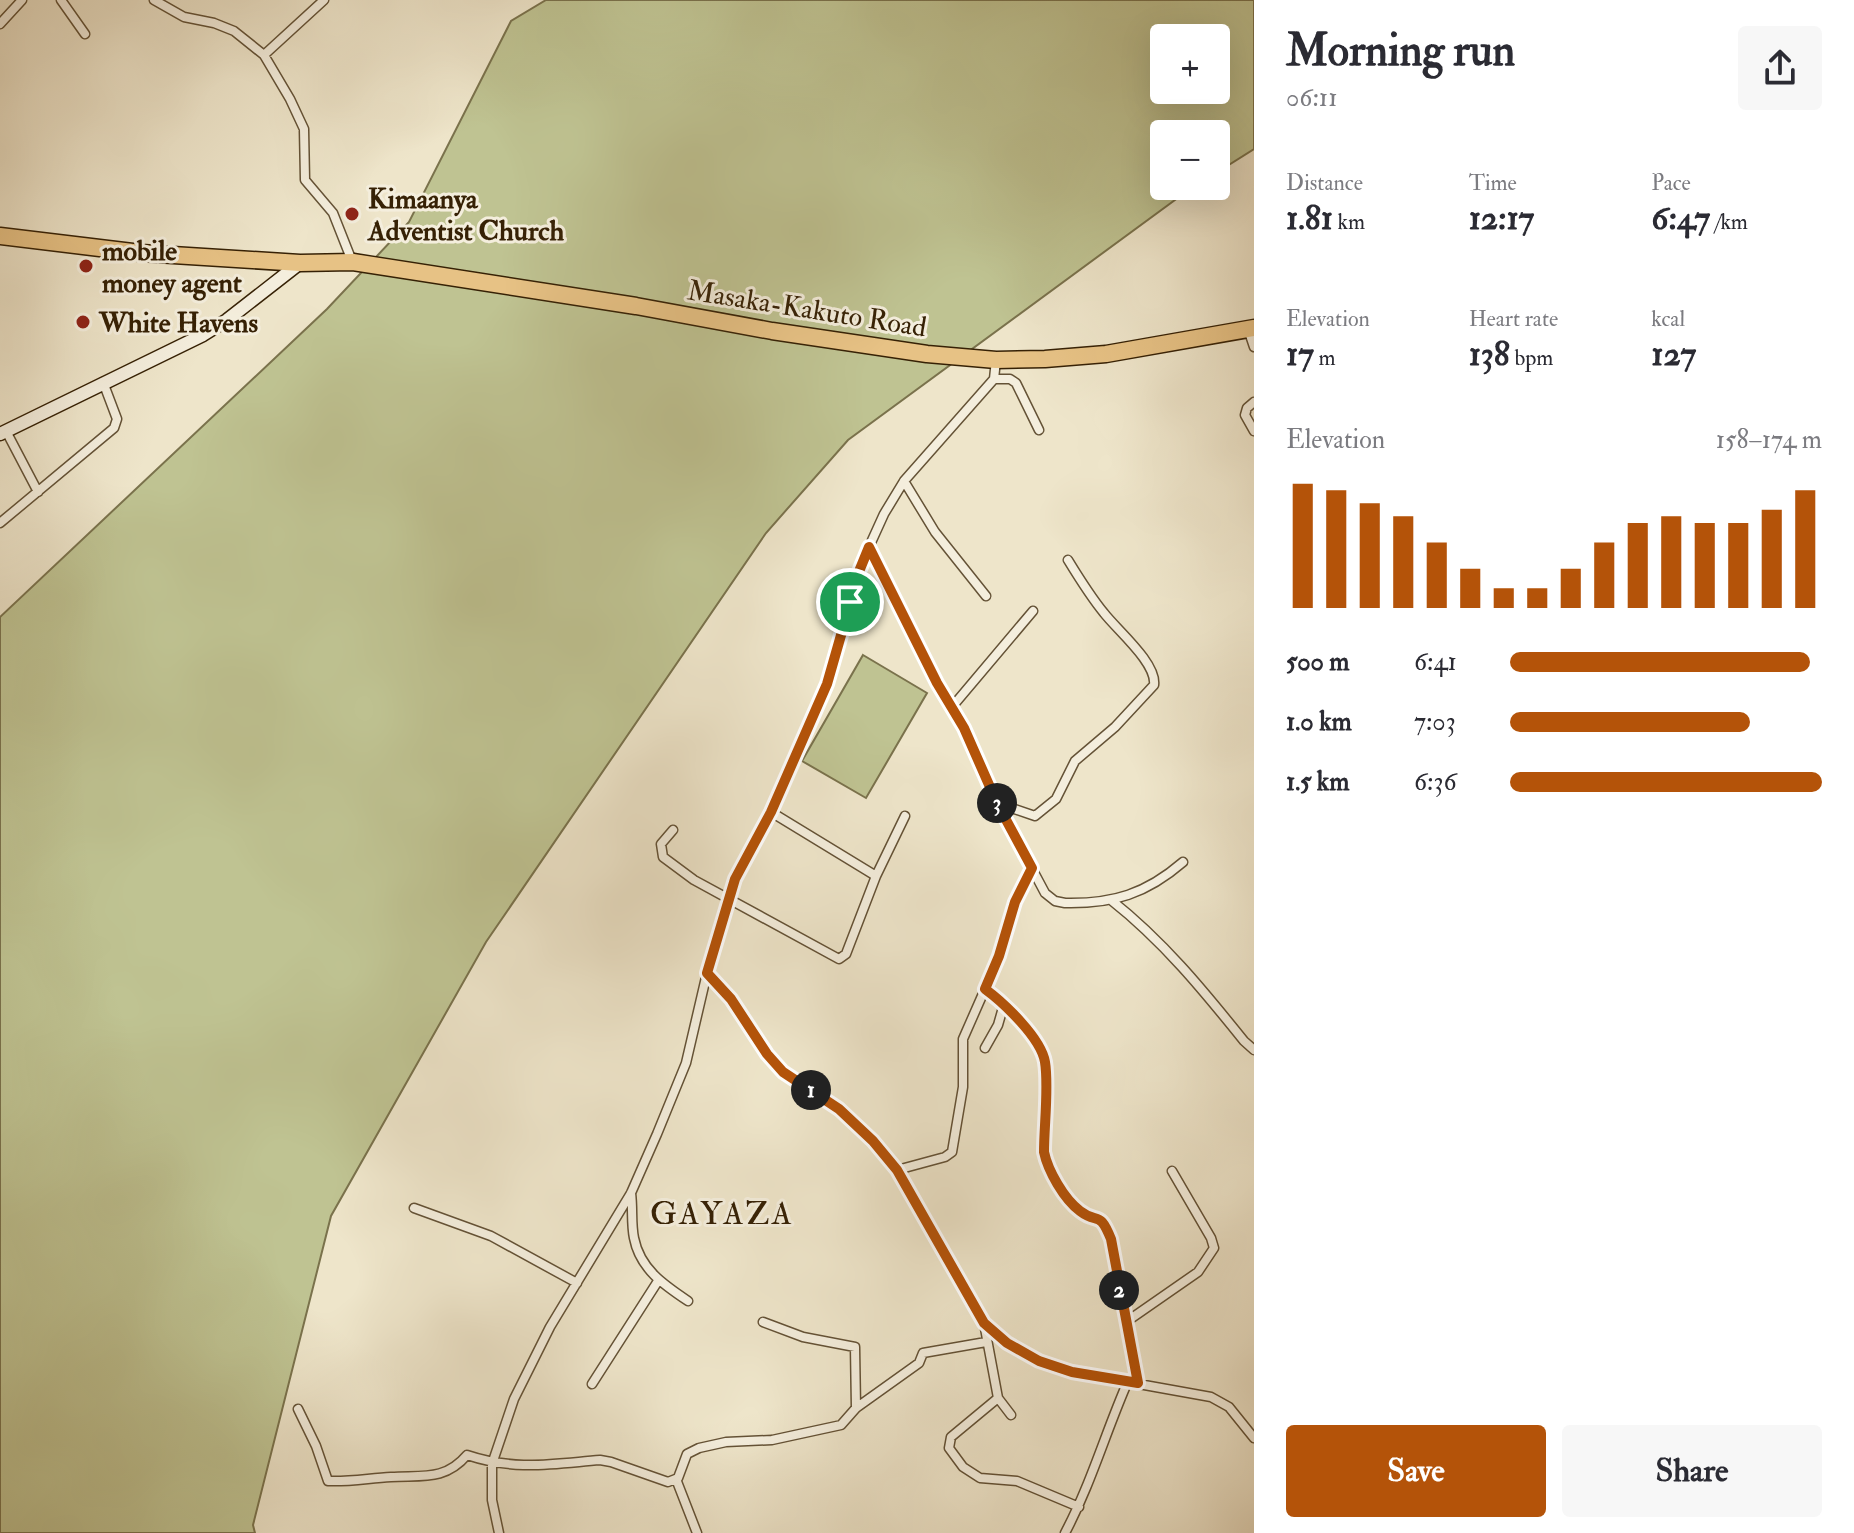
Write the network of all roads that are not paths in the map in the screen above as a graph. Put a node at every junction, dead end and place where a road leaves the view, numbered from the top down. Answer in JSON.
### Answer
{"nodes":[{"id":1,"x":22,"y":0,"type":"edge"},
{"id":2,"x":61,"y":0,"type":"edge"},
{"id":3,"x":154,"y":0,"type":"edge"},
{"id":4,"x":324,"y":0,"type":"edge"},
{"id":5,"x":0,"y":24,"type":"edge"},
{"id":6,"x":85,"y":34,"type":"dead end"},
{"id":7,"x":264,"y":55,"type":"junction"},
{"id":8,"x":0,"y":236,"type":"edge"},
{"id":9,"x":353,"y":262,"type":"junction"},
{"id":10,"x":300,"y":263,"type":"junction"},
{"id":11,"x":1251,"y":329,"type":"edge"},
{"id":12,"x":1254,"y":347,"type":"edge"},
{"id":13,"x":996,"y":360,"type":"junction"},
{"id":14,"x":994,"y":379,"type":"junction"},
{"id":15,"x":103,"y":382,"type":"junction"},
{"id":16,"x":1254,"y":402,"type":"edge"},
{"id":17,"x":1039,"y":430,"type":"dead end"},
{"id":18,"x":1254,"y":431,"type":"edge"},
{"id":19,"x":3,"y":433,"type":"edge"},
{"id":20,"x":904,"y":481,"type":"junction"},
{"id":21,"x":38,"y":492,"type":"junction"},
{"id":22,"x":0,"y":523,"type":"edge"},
{"id":23,"x":869,"y":547,"type":"junction"},
{"id":24,"x":1068,"y":560,"type":"dead end"},
{"id":25,"x":986,"y":596,"type":"dead end"},
{"id":26,"x":1033,"y":611,"type":"dead end"},
{"id":27,"x":952,"y":707,"type":"junction"},
{"id":28,"x":997,"y":803,"type":"junction"},
{"id":29,"x":771,"y":812,"type":"junction"},
{"id":30,"x":905,"y":816,"type":"dead end"},
{"id":31,"x":673,"y":830,"type":"dead end"},
{"id":32,"x":1183,"y":862,"type":"dead end"},
{"id":33,"x":1032,"y":868,"type":"junction"},
{"id":34,"x":876,"y":876,"type":"junction"},
{"id":35,"x":729,"y":898,"type":"junction"},
{"id":36,"x":1111,"y":900,"type":"junction"},
{"id":37,"x":707,"y":973,"type":"junction"},
{"id":38,"x":985,"y":989,"type":"junction"},
{"id":39,"x":1004,"y":1004,"type":"junction"},
{"id":40,"x":985,"y":1048,"type":"dead end"},
{"id":41,"x":1254,"y":1050,"type":"edge"},
{"id":42,"x":897,"y":1170,"type":"junction"},
{"id":43,"x":1172,"y":1171,"type":"dead end"},
{"id":44,"x":631,"y":1193,"type":"junction"},
{"id":45,"x":414,"y":1208,"type":"dead end"},
{"id":46,"x":658,"y":1281,"type":"junction"},
{"id":47,"x":577,"y":1283,"type":"junction"},
{"id":48,"x":688,"y":1301,"type":"dead end"},
{"id":49,"x":763,"y":1322,"type":"dead end"},
{"id":50,"x":1126,"y":1322,"type":"junction"},
{"id":51,"x":984,"y":1323,"type":"junction"},
{"id":52,"x":986,"y":1342,"type":"junction"},
{"id":53,"x":1133,"y":1382,"type":"junction"},
{"id":54,"x":592,"y":1384,"type":"dead end"},
{"id":55,"x":998,"y":1398,"type":"junction"},
{"id":56,"x":856,"y":1408,"type":"junction"},
{"id":57,"x":298,"y":1409,"type":"dead end"},
{"id":58,"x":1011,"y":1415,"type":"dead end"},
{"id":59,"x":1254,"y":1438,"type":"edge"},
{"id":60,"x":492,"y":1464,"type":"junction"},
{"id":61,"x":676,"y":1479,"type":"junction"},
{"id":62,"x":1079,"y":1507,"type":"junction"},
{"id":63,"x":499,"y":1533,"type":"edge"},
{"id":64,"x":697,"y":1533,"type":"edge"},
{"id":65,"x":1065,"y":1533,"type":"edge"}],
"edges":[{"from":1,"to":5,"type":"street"},
{"from":2,"to":6,"type":"street"},
{"from":3,"to":7,"type":"street"},
{"from":4,"to":7,"type":"street"},
{"from":7,"to":9,"type":"street"},
{"from":8,"to":10,"type":"highway","name":"Masaka-Kakuto Road"},
{"from":9,"to":10,"type":"highway","name":"Masaka-Kakuto Road"},
{"from":9,"to":13,"type":"highway","name":"Masaka-Kakuto Road"},
{"from":10,"to":15,"type":"street"},
{"from":11,"to":12,"type":"street"},
{"from":11,"to":13,"type":"highway","name":"Masaka-Kakuto Road"},
{"from":13,"to":14,"type":"street"},
{"from":14,"to":17,"type":"street"},
{"from":14,"to":20,"type":"street"},
{"from":15,"to":19,"type":"street"},
{"from":15,"to":21,"type":"street"},
{"from":16,"to":18,"type":"street"},
{"from":19,"to":21,"type":"street"},
{"from":20,"to":23,"type":"street"},
{"from":20,"to":25,"type":"street"},
{"from":21,"to":22,"type":"street"},
{"from":23,"to":27,"type":"street"},
{"from":23,"to":29,"type":"street"},
{"from":24,"to":28,"type":"street"},
{"from":26,"to":27,"type":"street"},
{"from":27,"to":28,"type":"street"},
{"from":28,"to":33,"type":"street"},
{"from":29,"to":34,"type":"street"},
{"from":29,"to":35,"type":"street"},
{"from":30,"to":34,"type":"street"},
{"from":31,"to":35,"type":"street"},
{"from":32,"to":36,"type":"street"},
{"from":33,"to":36,"type":"street"},
{"from":33,"to":38,"type":"street"},
{"from":34,"to":35,"type":"street"},
{"from":35,"to":37,"type":"street"},
{"from":36,"to":41,"type":"street"},
{"from":37,"to":42,"type":"street"},
{"from":37,"to":44,"type":"street"},
{"from":38,"to":39,"type":"street"},
{"from":38,"to":42,"type":"street"},
{"from":39,"to":40,"type":"street"},
{"from":39,"to":50,"type":"street"},
{"from":42,"to":51,"type":"street"},
{"from":43,"to":50,"type":"street"},
{"from":44,"to":46,"type":"street"},
{"from":44,"to":47,"type":"street"},
{"from":45,"to":47,"type":"street"},
{"from":46,"to":48,"type":"street"},
{"from":46,"to":54,"type":"street"},
{"from":47,"to":60,"type":"street"},
{"from":49,"to":56,"type":"street"},
{"from":50,"to":53,"type":"street"},
{"from":51,"to":52,"type":"street"},
{"from":51,"to":53,"type":"street"},
{"from":52,"to":55,"type":"street"},
{"from":52,"to":56,"type":"street"},
{"from":53,"to":59,"type":"street"},
{"from":53,"to":62,"type":"street"},
{"from":55,"to":58,"type":"street"},
{"from":55,"to":62,"type":"street"},
{"from":56,"to":61,"type":"street"},
{"from":57,"to":60,"type":"street"},
{"from":60,"to":61,"type":"street"},
{"from":60,"to":63,"type":"street"},
{"from":61,"to":64,"type":"street"},
{"from":62,"to":65,"type":"street"}]}
